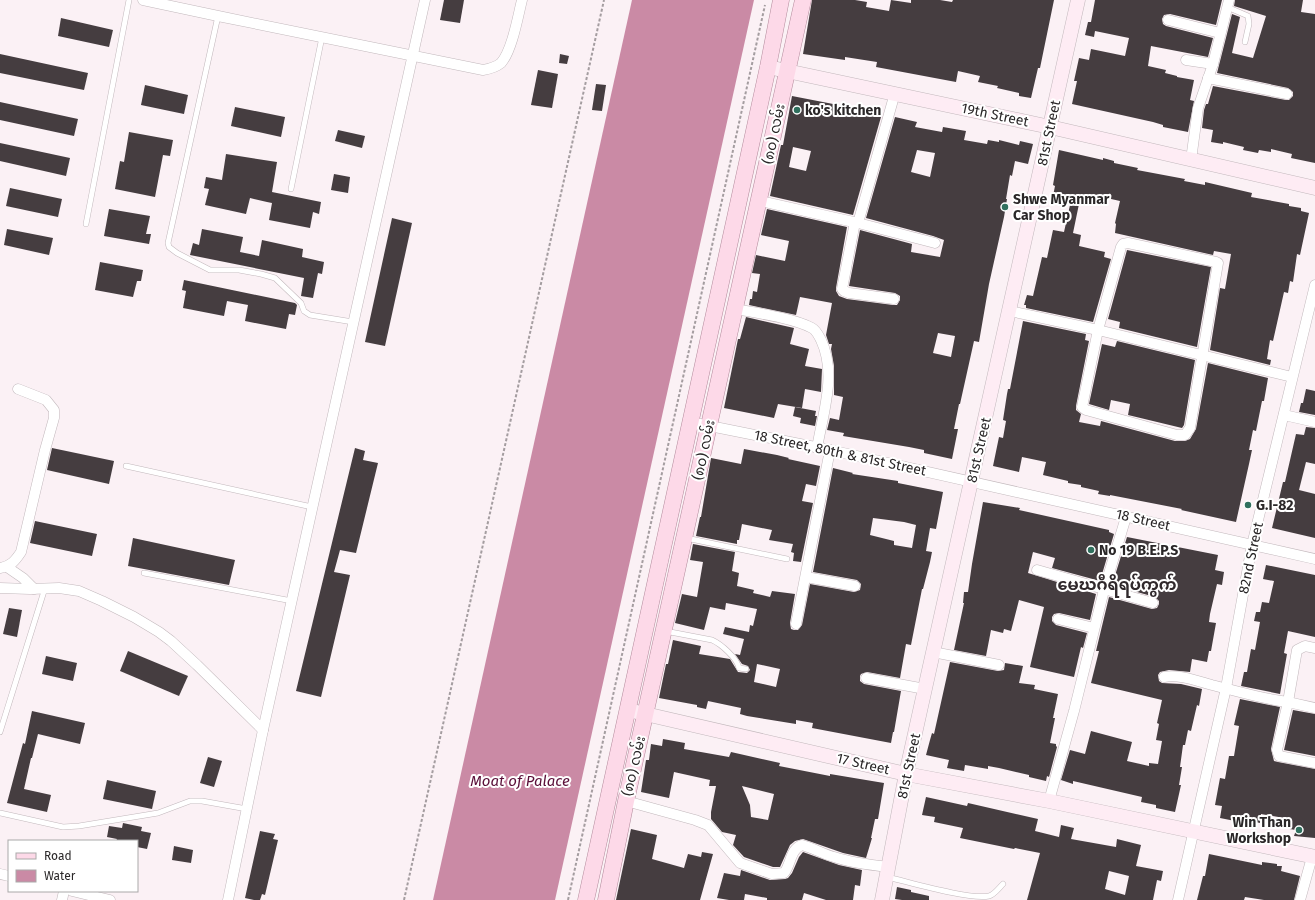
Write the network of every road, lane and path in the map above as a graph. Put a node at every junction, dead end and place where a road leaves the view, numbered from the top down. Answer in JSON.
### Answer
{"nodes":[{"id":1,"x":129,"y":0,"type":"edge"},
{"id":2,"x":143,"y":0,"type":"edge"},
{"id":3,"x":425,"y":0,"type":"edge"},
{"id":4,"x":522,"y":0,"type":"edge"},
{"id":5,"x":604,"y":0,"type":"edge"},
{"id":6,"x":766,"y":0,"type":"edge"},
{"id":7,"x":781,"y":0,"type":"edge"},
{"id":8,"x":803,"y":0,"type":"edge"},
{"id":9,"x":1078,"y":0,"type":"edge"},
{"id":10,"x":1228,"y":4,"type":"edge"},
{"id":11,"x":218,"y":16,"type":"junction"},
{"id":12,"x":1168,"y":20,"type":"dead end"},
{"id":13,"x":1220,"y":33,"type":"junction"},
{"id":14,"x":322,"y":37,"type":"junction"},
{"id":15,"x":1245,"y":42,"type":"dead end"},
{"id":16,"x":413,"y":55,"type":"junction"},
{"id":17,"x":1186,"y":60,"type":"dead end"},
{"id":18,"x":1213,"y":64,"type":"junction"},
{"id":19,"x":768,"y":67,"type":"junction"},
{"id":20,"x":788,"y":71,"type":"junction"},
{"id":21,"x":1208,"y":78,"type":"junction"},
{"id":22,"x":895,"y":93,"type":"junction"},
{"id":23,"x":1287,"y":94,"type":"dead end"},
{"id":24,"x":1050,"y":127,"type":"junction"},
{"id":25,"x":1191,"y":160,"type":"junction"},
{"id":26,"x":1315,"y":188,"type":"edge"},
{"id":27,"x":291,"y":189,"type":"dead end"},
{"id":28,"x":760,"y":201,"type":"junction"},
{"id":29,"x":857,"y":223,"type":"junction"},
{"id":30,"x":86,"y":224,"type":"dead end"},
{"id":31,"x":935,"y":243,"type":"dead end"},
{"id":32,"x":1315,"y":285,"type":"edge"},
{"id":33,"x":894,"y":299,"type":"dead end"},
{"id":34,"x":735,"y":309,"type":"junction"},
{"id":35,"x":1010,"y":311,"type":"junction"},
{"id":36,"x":354,"y":322,"type":"junction"},
{"id":37,"x":1098,"y":330,"type":"junction"},
{"id":38,"x":1202,"y":356,"type":"junction"},
{"id":39,"x":1292,"y":377,"type":"junction"},
{"id":40,"x":18,"y":388,"type":"dead end"},
{"id":41,"x":1284,"y":415,"type":"junction"},
{"id":42,"x":690,"y":422,"type":"junction"},
{"id":43,"x":1315,"y":422,"type":"edge"},
{"id":44,"x":709,"y":426,"type":"junction"},
{"id":45,"x":817,"y":448,"type":"junction"},
{"id":46,"x":830,"y":450,"type":"junction"},
{"id":47,"x":126,"y":466,"type":"dead end"},
{"id":48,"x":971,"y":481,"type":"junction"},
{"id":49,"x":312,"y":507,"type":"junction"},
{"id":50,"x":1126,"y":517,"type":"junction"},
{"id":51,"x":685,"y":537,"type":"junction"},
{"id":52,"x":1252,"y":545,"type":"junction"},
{"id":53,"x":787,"y":559,"type":"dead end"},
{"id":54,"x":1315,"y":559,"type":"edge"},
{"id":55,"x":4,"y":567,"type":"edge"},
{"id":56,"x":1037,"y":570,"type":"dead end"},
{"id":57,"x":144,"y":573,"type":"dead end"},
{"id":58,"x":806,"y":577,"type":"junction"},
{"id":59,"x":855,"y":586,"type":"dead end"},
{"id":60,"x":0,"y":588,"type":"edge"},
{"id":61,"x":45,"y":588,"type":"junction"},
{"id":62,"x":34,"y":589,"type":"junction"},
{"id":63,"x":1104,"y":590,"type":"junction"},
{"id":64,"x":292,"y":601,"type":"junction"},
{"id":65,"x":1153,"y":603,"type":"dead end"},
{"id":66,"x":1058,"y":619,"type":"dead end"},
{"id":67,"x":796,"y":624,"type":"dead end"},
{"id":68,"x":1094,"y":628,"type":"junction"},
{"id":69,"x":664,"y":631,"type":"junction"},
{"id":70,"x":1315,"y":648,"type":"edge"},
{"id":71,"x":933,"y":652,"type":"junction"},
{"id":72,"x":999,"y":665,"type":"dead end"},
{"id":73,"x":746,"y":669,"type":"dead end"},
{"id":74,"x":1164,"y":677,"type":"dead end"},
{"id":75,"x":866,"y":678,"type":"dead end"},
{"id":76,"x":1226,"y":688,"type":"junction"},
{"id":77,"x":925,"y":689,"type":"junction"},
{"id":78,"x":1288,"y":702,"type":"junction"},
{"id":79,"x":1315,"y":708,"type":"edge"},
{"id":80,"x":628,"y":710,"type":"junction"},
{"id":81,"x":646,"y":714,"type":"junction"},
{"id":82,"x":263,"y":730,"type":"junction"},
{"id":83,"x":0,"y":732,"type":"edge"},
{"id":84,"x":1315,"y":763,"type":"edge"},
{"id":85,"x":906,"y":774,"type":"junction"},
{"id":86,"x":626,"y":801,"type":"junction"},
{"id":87,"x":1049,"y":801,"type":"junction"},
{"id":88,"x":247,"y":810,"type":"junction"},
{"id":89,"x":0,"y":813,"type":"edge"},
{"id":90,"x":1194,"y":832,"type":"junction"},
{"id":91,"x":1314,"y":857,"type":"edge"},
{"id":92,"x":888,"y":872,"type":"junction"},
{"id":93,"x":1003,"y":884,"type":"dead end"},
{"id":94,"x":76,"y":892,"type":"edge"},
{"id":95,"x":110,"y":900,"type":"edge"},
{"id":96,"x":228,"y":900,"type":"edge"},
{"id":97,"x":404,"y":900,"type":"edge"},
{"id":98,"x":568,"y":900,"type":"edge"},
{"id":99,"x":586,"y":900,"type":"edge"},
{"id":100,"x":606,"y":900,"type":"edge"},
{"id":101,"x":882,"y":900,"type":"edge"},
{"id":102,"x":1178,"y":900,"type":"edge"},
{"id":103,"x":1300,"y":900,"type":"edge"}],
"edges":[{"from":1,"to":30,"type":"lane"},
{"from":2,"to":11,"type":"street"},
{"from":3,"to":16,"type":"street"},
{"from":4,"to":16,"type":"street"},
{"from":5,"to":97,"type":"path"},
{"from":6,"to":98,"type":"path"},
{"from":7,"to":19,"type":"main road","name":"(၈၀) လမ်း"},
{"from":8,"to":20,"type":"main road","name":"(၈၀) လမ်း"},
{"from":9,"to":24,"type":"street","name":"81st Street"},
{"from":10,"to":13,"type":"street"},
{"from":10,"to":15,"type":"lane"},
{"from":11,"to":14,"type":"street"},
{"from":11,"to":36,"type":"lane"},
{"from":12,"to":13,"type":"street"},
{"from":13,"to":18,"type":"street"},
{"from":14,"to":16,"type":"street"},
{"from":14,"to":27,"type":"lane"},
{"from":16,"to":36,"type":"street"},
{"from":17,"to":18,"type":"street"},
{"from":18,"to":21,"type":"street"},
{"from":19,"to":20,"type":"street","name":"19th Street"},
{"from":19,"to":42,"type":"main road","name":"(၈၀) လမ်း"},
{"from":20,"to":22,"type":"street","name":"19th Street"},
{"from":20,"to":28,"type":"main road","name":"(၈၀) လမ်း"},
{"from":21,"to":23,"type":"street"},
{"from":21,"to":25,"type":"street"},
{"from":22,"to":24,"type":"street","name":"19th Street"},
{"from":22,"to":29,"type":"street"},
{"from":24,"to":25,"type":"street","name":"19th Street"},
{"from":24,"to":35,"type":"street","name":"81st Street"},
{"from":25,"to":26,"type":"street","name":"19th Street"},
{"from":28,"to":29,"type":"street"},
{"from":28,"to":34,"type":"main road","name":"(၈၀) လမ်း"},
{"from":29,"to":31,"type":"street"},
{"from":29,"to":33,"type":"street"},
{"from":32,"to":39,"type":"street","name":"82nd Street"},
{"from":34,"to":44,"type":"main road","name":"(၈၀) လမ်း"},
{"from":34,"to":45,"type":"street"},
{"from":35,"to":37,"type":"street"},
{"from":35,"to":48,"type":"street","name":"81st Street"},
{"from":36,"to":49,"type":"street"},
{"from":37,"to":38,"type":"street"},
{"from":37,"to":38,"type":"street"},
{"from":37,"to":38,"type":"street"},
{"from":38,"to":39,"type":"street"},
{"from":39,"to":41,"type":"street","name":"82nd Street"},
{"from":40,"to":55,"type":"street"},
{"from":41,"to":43,"type":"street"},
{"from":41,"to":52,"type":"street","name":"82nd Street"},
{"from":42,"to":44,"type":"street"},
{"from":42,"to":80,"type":"main road","name":"(၈၀) လမ်း"},
{"from":44,"to":45,"type":"street","name":"18 Street, 80th & 81st Street"},
{"from":44,"to":51,"type":"main road","name":"(၈၀) လမ်း"},
{"from":45,"to":46,"type":"street","name":"18 Street, 80th & 81st Street"},
{"from":46,"to":48,"type":"street","name":"18 Street, 80th & 81st Street"},
{"from":46,"to":58,"type":"street"},
{"from":47,"to":49,"type":"lane"},
{"from":48,"to":50,"type":"street","name":"18 Street"},
{"from":48,"to":71,"type":"street","name":"81st Street"},
{"from":49,"to":64,"type":"street"},
{"from":50,"to":52,"type":"street","name":"18 Street"},
{"from":50,"to":63,"type":"street"},
{"from":51,"to":53,"type":"lane"},
{"from":51,"to":69,"type":"main road","name":"(၈၀) လမ်း"},
{"from":52,"to":54,"type":"street","name":"18 Street"},
{"from":52,"to":76,"type":"street","name":"82nd Street"},
{"from":55,"to":62,"type":"street"},
{"from":56,"to":63,"type":"street"},
{"from":57,"to":64,"type":"lane"},
{"from":58,"to":59,"type":"street"},
{"from":58,"to":67,"type":"street"},
{"from":60,"to":62,"type":"street"},
{"from":61,"to":62,"type":"street"},
{"from":61,"to":82,"type":"street"},
{"from":61,"to":83,"type":"lane"},
{"from":63,"to":65,"type":"street"},
{"from":63,"to":68,"type":"street"},
{"from":64,"to":82,"type":"street"},
{"from":66,"to":68,"type":"street"},
{"from":68,"to":87,"type":"street"},
{"from":69,"to":73,"type":"lane"},
{"from":69,"to":81,"type":"main road","name":"(၈၀) လမ်း"},
{"from":70,"to":78,"type":"street"},
{"from":71,"to":72,"type":"street"},
{"from":71,"to":77,"type":"street","name":"81st Street"},
{"from":74,"to":76,"type":"street"},
{"from":75,"to":77,"type":"street"},
{"from":76,"to":78,"type":"street"},
{"from":76,"to":90,"type":"street","name":"82nd Street"},
{"from":77,"to":85,"type":"street","name":"81st Street"},
{"from":78,"to":79,"type":"street"},
{"from":78,"to":84,"type":"street"},
{"from":80,"to":81,"type":"street","name":"17 Street"},
{"from":80,"to":99,"type":"main road","name":"(၈၀) လမ်း"},
{"from":81,"to":85,"type":"street","name":"17 Street"},
{"from":81,"to":86,"type":"main road","name":"(၈၀) လမ်း"},
{"from":82,"to":88,"type":"street"},
{"from":85,"to":87,"type":"street","name":"17 Street"},
{"from":85,"to":92,"type":"street","name":"81st Street"},
{"from":86,"to":92,"type":"street"},
{"from":86,"to":100,"type":"main road","name":"(၈၀) လမ်း"},
{"from":87,"to":90,"type":"street","name":"17 Street"},
{"from":88,"to":89,"type":"lane"},
{"from":88,"to":96,"type":"street"},
{"from":90,"to":91,"type":"street","name":"17 Street"},
{"from":90,"to":102,"type":"street","name":"82nd Street"},
{"from":91,"to":103,"type":"street"},
{"from":92,"to":93,"type":"lane"},
{"from":92,"to":101,"type":"street","name":"81st Street"},
{"from":94,"to":95,"type":"street"}]}
